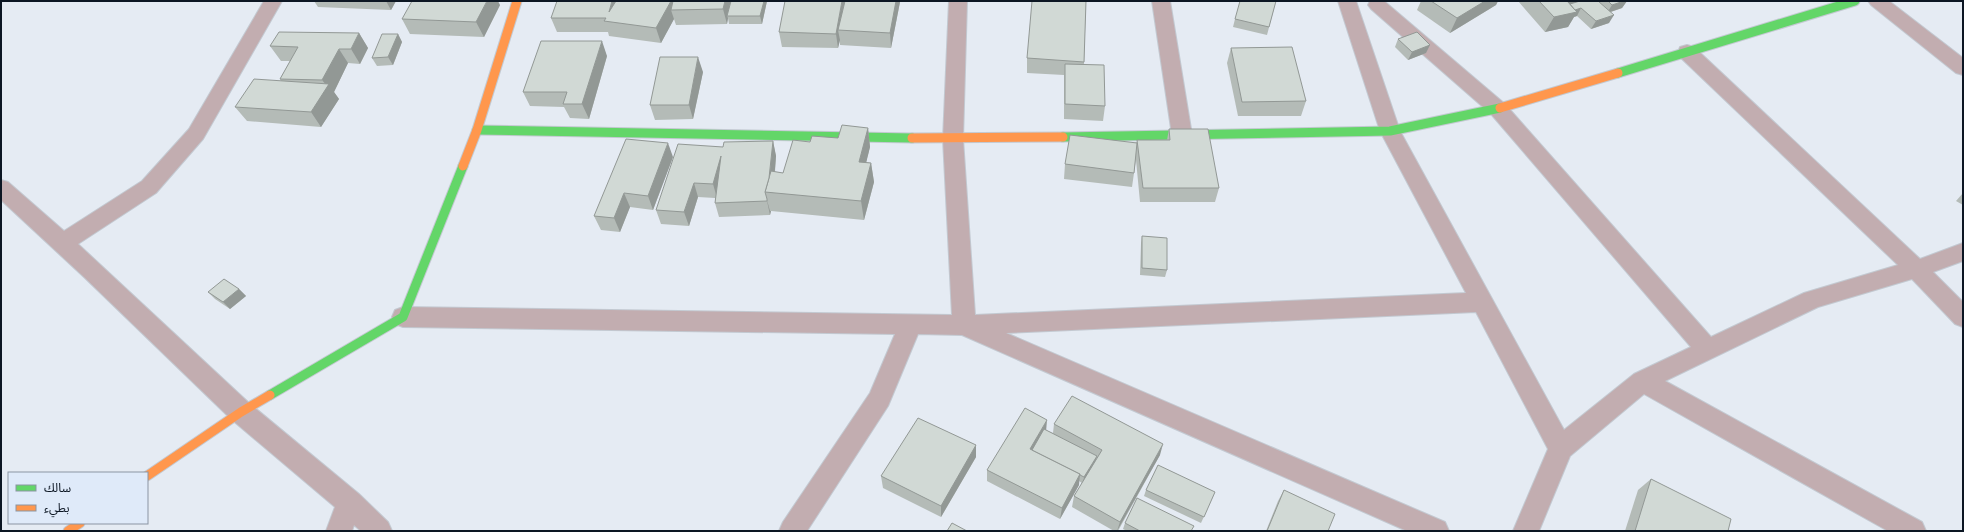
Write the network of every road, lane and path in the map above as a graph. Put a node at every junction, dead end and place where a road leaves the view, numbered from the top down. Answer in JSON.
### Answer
{"nodes":[{"id":1,"x":274,"y":1,"type":"edge"},
{"id":2,"x":517,"y":1,"type":"edge"},
{"id":3,"x":958,"y":1,"type":"edge"},
{"id":4,"x":1161,"y":1,"type":"edge"},
{"id":5,"x":1348,"y":1,"type":"edge"},
{"id":6,"x":1856,"y":1,"type":"edge"},
{"id":7,"x":1877,"y":1,"type":"edge"},
{"id":8,"x":1379,"y":2,"type":"edge"},
{"id":9,"x":1687,"y":52,"type":"junction"},
{"id":10,"x":1963,"y":68,"type":"edge"},
{"id":11,"x":1498,"y":109,"type":"junction"},
{"id":12,"x":477,"y":130,"type":"junction"},
{"id":13,"x":1390,"y":131,"type":"junction"},
{"id":14,"x":1182,"y":135,"type":"junction"},
{"id":15,"x":954,"y":139,"type":"junction"},
{"id":16,"x":1,"y":188,"type":"edge"},
{"id":17,"x":64,"y":242,"type":"junction"},
{"id":18,"x":1963,"y":252,"type":"edge"},
{"id":19,"x":1916,"y":269,"type":"junction"},
{"id":20,"x":1483,"y":302,"type":"junction"},
{"id":21,"x":1963,"y":317,"type":"edge"},
{"id":22,"x":403,"y":318,"type":"junction"},
{"id":23,"x":910,"y":325,"type":"junction"},
{"id":24,"x":964,"y":325,"type":"junction"},
{"id":25,"x":1708,"y":350,"type":"junction"},
{"id":26,"x":1642,"y":381,"type":"junction"},
{"id":27,"x":241,"y":412,"type":"junction"},
{"id":28,"x":1561,"y":448,"type":"junction"},
{"id":29,"x":148,"y":475,"type":"edge"},
{"id":30,"x":350,"y":502,"type":"junction"},
{"id":31,"x":78,"y":524,"type":"edge"},
{"id":32,"x":68,"y":531,"type":"edge"},
{"id":33,"x":339,"y":531,"type":"edge"},
{"id":34,"x":379,"y":531,"type":"edge"},
{"id":35,"x":792,"y":531,"type":"edge"},
{"id":36,"x":1436,"y":531,"type":"edge"},
{"id":37,"x":1526,"y":531,"type":"edge"},
{"id":38,"x":1913,"y":531,"type":"edge"}],
"edges":[{"from":1,"to":17,"type":"street"},
{"from":2,"to":12,"type":"street"},
{"from":3,"to":15,"type":"street"},
{"from":4,"to":14,"type":"street"},
{"from":5,"to":13,"type":"street"},
{"from":6,"to":9,"type":"street"},
{"from":7,"to":10,"type":"street"},
{"from":8,"to":11,"type":"street"},
{"from":9,"to":11,"type":"street"},
{"from":9,"to":19,"type":"street"},
{"from":11,"to":13,"type":"street"},
{"from":11,"to":25,"type":"street"},
{"from":12,"to":15,"type":"street"},
{"from":12,"to":22,"type":"street"},
{"from":13,"to":14,"type":"street"},
{"from":13,"to":20,"type":"street"},
{"from":14,"to":15,"type":"street"},
{"from":15,"to":24,"type":"street"},
{"from":16,"to":17,"type":"street"},
{"from":17,"to":27,"type":"street"},
{"from":18,"to":19,"type":"street"},
{"from":19,"to":21,"type":"street"},
{"from":19,"to":25,"type":"street"},
{"from":20,"to":24,"type":"street"},
{"from":20,"to":28,"type":"street"},
{"from":22,"to":23,"type":"street"},
{"from":22,"to":27,"type":"street"},
{"from":23,"to":24,"type":"street"},
{"from":23,"to":35,"type":"street"},
{"from":24,"to":36,"type":"street"},
{"from":25,"to":26,"type":"street"},
{"from":26,"to":28,"type":"street"},
{"from":26,"to":38,"type":"street"},
{"from":27,"to":29,"type":"street"},
{"from":27,"to":30,"type":"street"},
{"from":28,"to":37,"type":"street"},
{"from":30,"to":33,"type":"street"},
{"from":30,"to":34,"type":"street"},
{"from":31,"to":32,"type":"street"}]}
